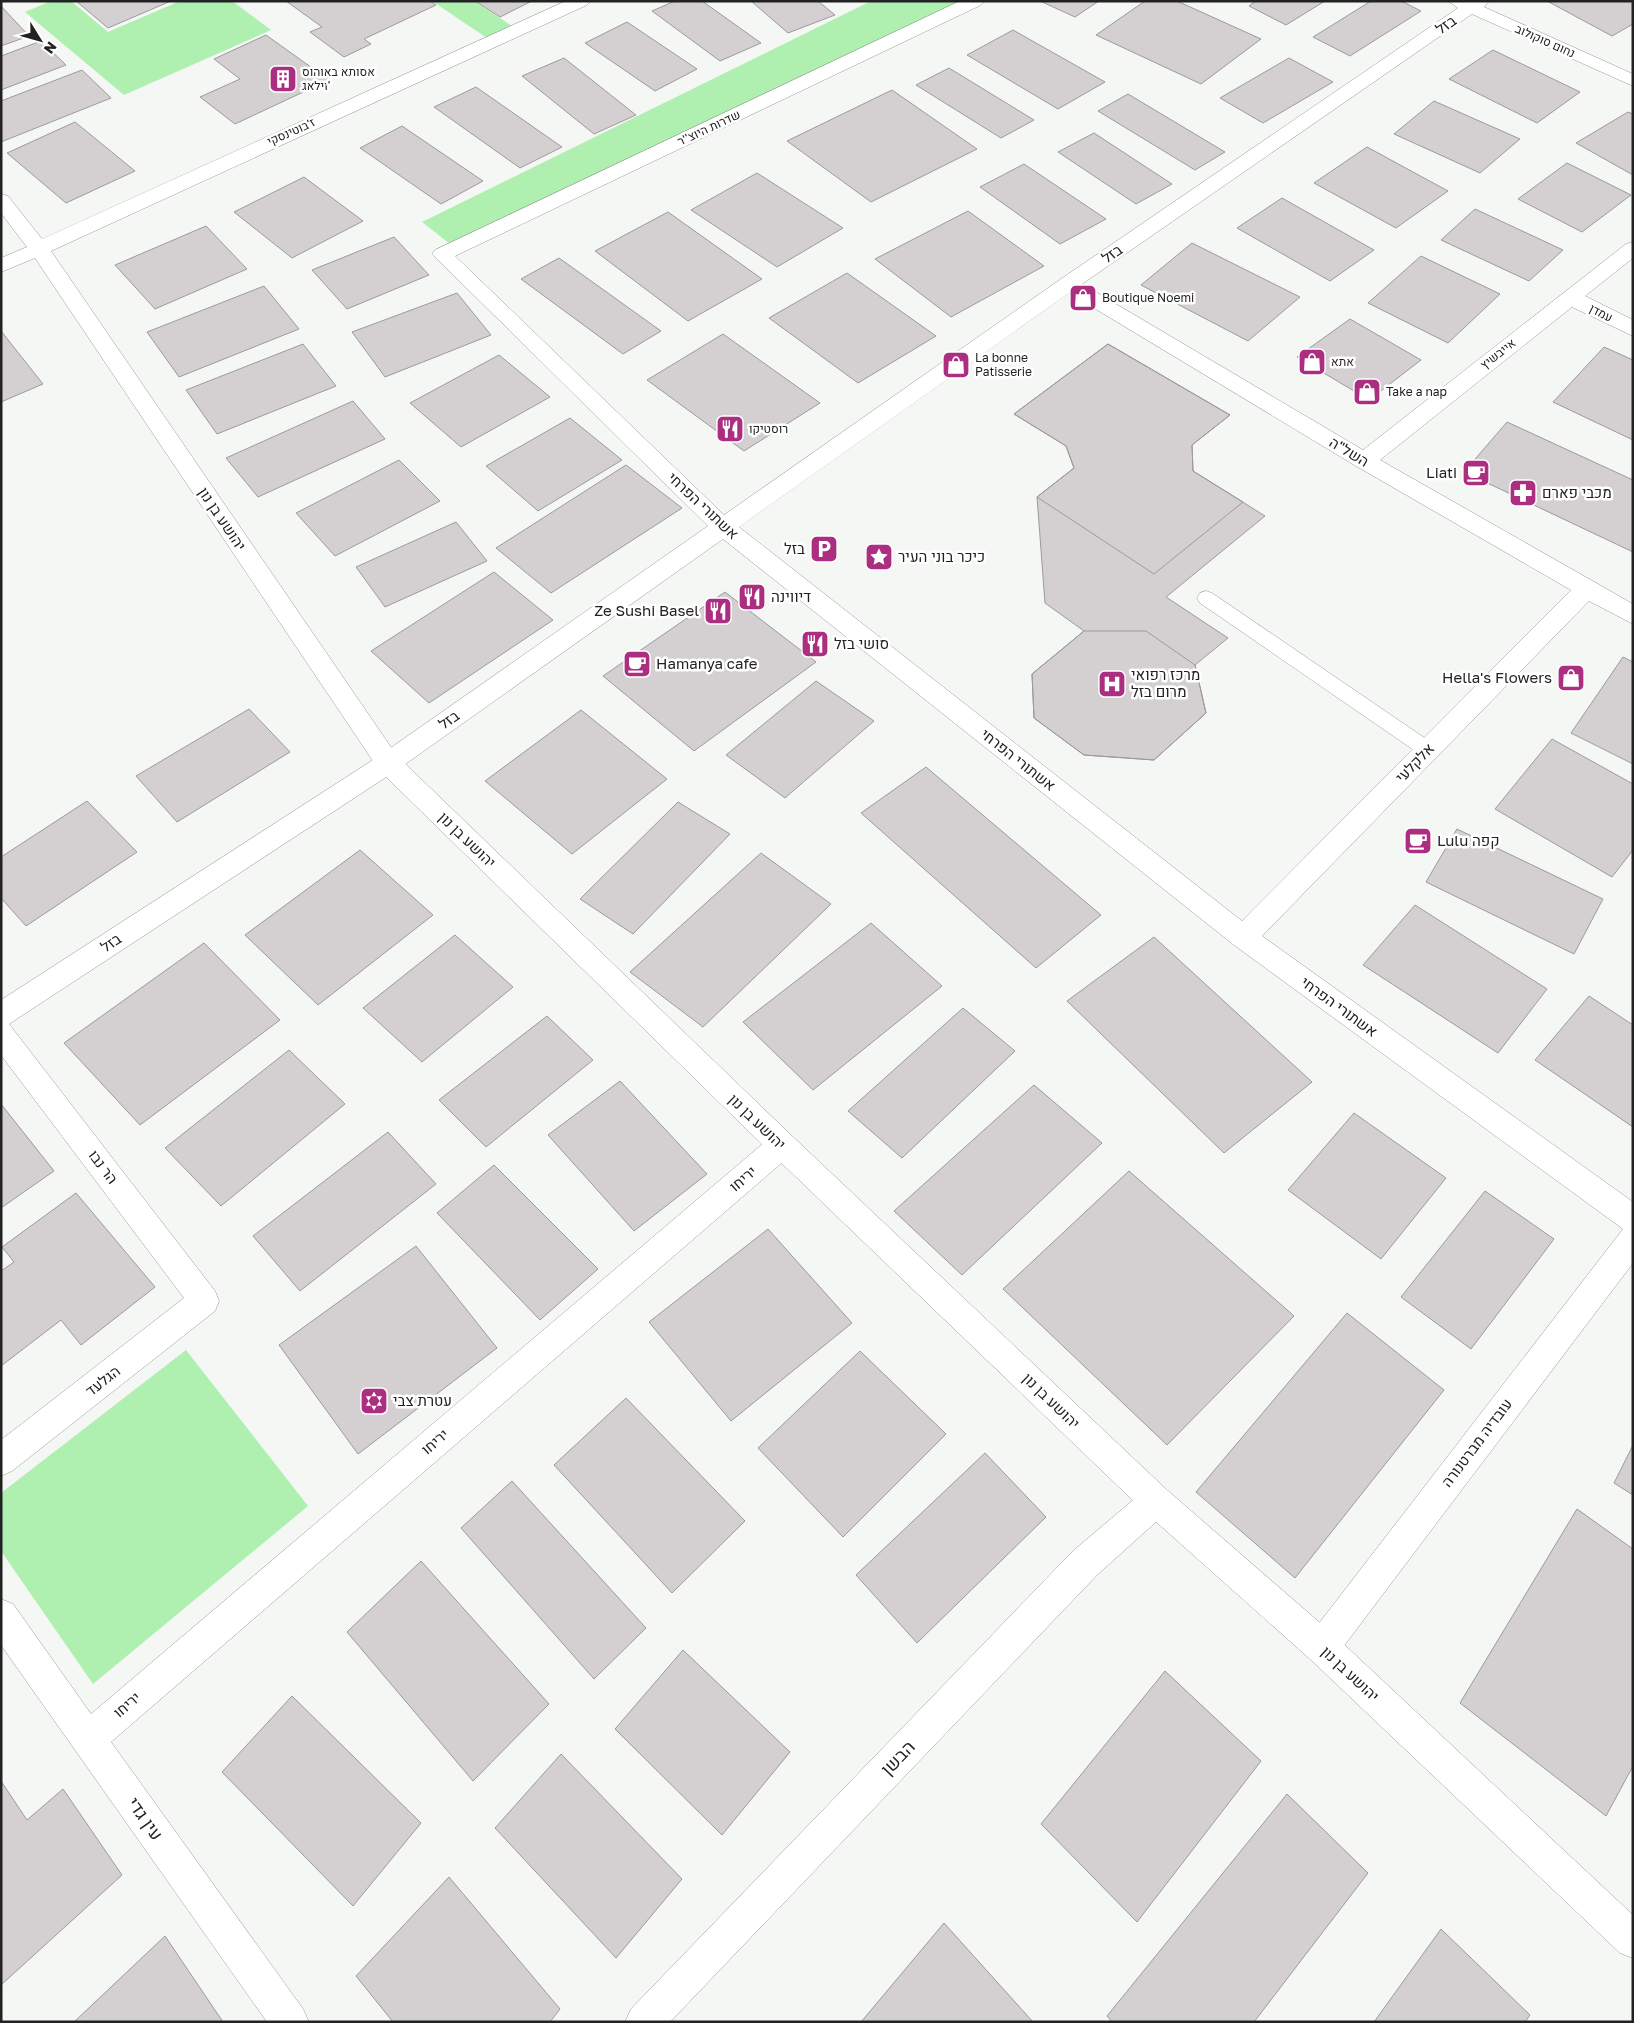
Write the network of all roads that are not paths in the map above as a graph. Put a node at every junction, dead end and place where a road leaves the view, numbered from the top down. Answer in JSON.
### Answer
{"nodes":[{"id":1,"x":581,"y":1,"type":"edge"},
{"id":2,"x":975,"y":1,"type":"edge"},
{"id":3,"x":1469,"y":3,"type":"edge"},
{"id":4,"x":1633,"y":81,"type":"edge"},
{"id":5,"x":1,"y":200,"type":"edge"},
{"id":6,"x":1633,"y":248,"type":"edge"},
{"id":7,"x":40,"y":250,"type":"junction"},
{"id":8,"x":442,"y":254,"type":"joint"},
{"id":9,"x":1,"y":266,"type":"edge"},
{"id":10,"x":1068,"y":284,"type":"junction"},
{"id":11,"x":1570,"y":297,"type":"junction"},
{"id":12,"x":1633,"y":329,"type":"edge"},
{"id":13,"x":1364,"y":461,"type":"junction"},
{"id":14,"x":723,"y":527,"type":"junction"},
{"id":15,"x":1586,"y":589,"type":"junction"},
{"id":16,"x":1206,"y":598,"type":"dead end"},
{"id":17,"x":1633,"y":615,"type":"edge"},
{"id":18,"x":1428,"y":750,"type":"junction"},
{"id":19,"x":388,"y":763,"type":"junction"},
{"id":20,"x":1243,"y":937,"type":"junction"},
{"id":21,"x":1,"y":1015,"type":"edge"},
{"id":22,"x":1,"y":1033,"type":"edge"},
{"id":23,"x":782,"y":1145,"type":"junction"},
{"id":24,"x":1633,"y":1219,"type":"edge"},
{"id":25,"x":1633,"y":1239,"type":"edge"},
{"id":26,"x":204,"y":1301,"type":"joint"},
{"id":27,"x":1,"y":1460,"type":"edge"},
{"id":28,"x":1156,"y":1501,"type":"junction"},
{"id":29,"x":1,"y":1616,"type":"edge"},
{"id":30,"x":1322,"y":1647,"type":"junction"},
{"id":31,"x":88,"y":1739,"type":"junction"},
{"id":32,"x":1633,"y":1940,"type":"edge"},
{"id":33,"x":290,"y":2022,"type":"edge"},
{"id":34,"x":644,"y":2022,"type":"edge"}],
"edges":[{"from":1,"to":7,"type":"street","name":"ז'בוטינסקי"},
{"from":2,"to":8,"type":"street","name":"שדרות היוצ''ר"},
{"from":3,"to":4,"type":"street","name":"נחום סוקולוב"},
{"from":3,"to":10,"type":"street","name":"בזל"},
{"from":5,"to":7,"type":"street","name":"יהושע בן נון"},
{"from":6,"to":11,"type":"street","name":"אייבשיץ"},
{"from":7,"to":9,"type":"street","name":"ז'בוטינסקי"},
{"from":7,"to":19,"type":"street","name":"יהושע בן נון"},
{"from":8,"to":14,"type":"street","name":"אשתורי הפרחי"},
{"from":10,"to":13,"type":"street","name":"השל\"ה"},
{"from":10,"to":14,"type":"street","name":"בזל"},
{"from":11,"to":12,"type":"street","name":"עמדן"},
{"from":11,"to":13,"type":"street","name":"אייבשיץ"},
{"from":13,"to":15,"type":"street","name":"השל\"ה"},
{"from":14,"to":19,"type":"street","name":"בזל"},
{"from":14,"to":20,"type":"street","name":"אשתורי הפרחי"},
{"from":15,"to":17,"type":"street","name":"השל\"ה"},
{"from":15,"to":18,"type":"street","name":"אלקלעי"},
{"from":16,"to":18,"type":"lane"},
{"from":18,"to":20,"type":"street","name":"אלקלעי"},
{"from":19,"to":21,"type":"street","name":"בזל"},
{"from":19,"to":23,"type":"street","name":"יהושע בן נון"},
{"from":20,"to":24,"type":"street","name":"אשתורי הפרחי"},
{"from":22,"to":26,"type":"street","name":"הר נבו"},
{"from":23,"to":28,"type":"street","name":"יהושע בן נון"},
{"from":23,"to":31,"type":"street","name":"יריחו"},
{"from":25,"to":30,"type":"street","name":"עובדיה מברטנורה"},
{"from":26,"to":27,"type":"street","name":"הגלעד"},
{"from":28,"to":30,"type":"street","name":"יהושע בן נון"},
{"from":28,"to":34,"type":"street","name":"הבשן"},
{"from":29,"to":31,"type":"street","name":"עין גדי"},
{"from":30,"to":32,"type":"street","name":"יהושע בן נון"},
{"from":31,"to":33,"type":"street","name":"עין גדי"}]}
